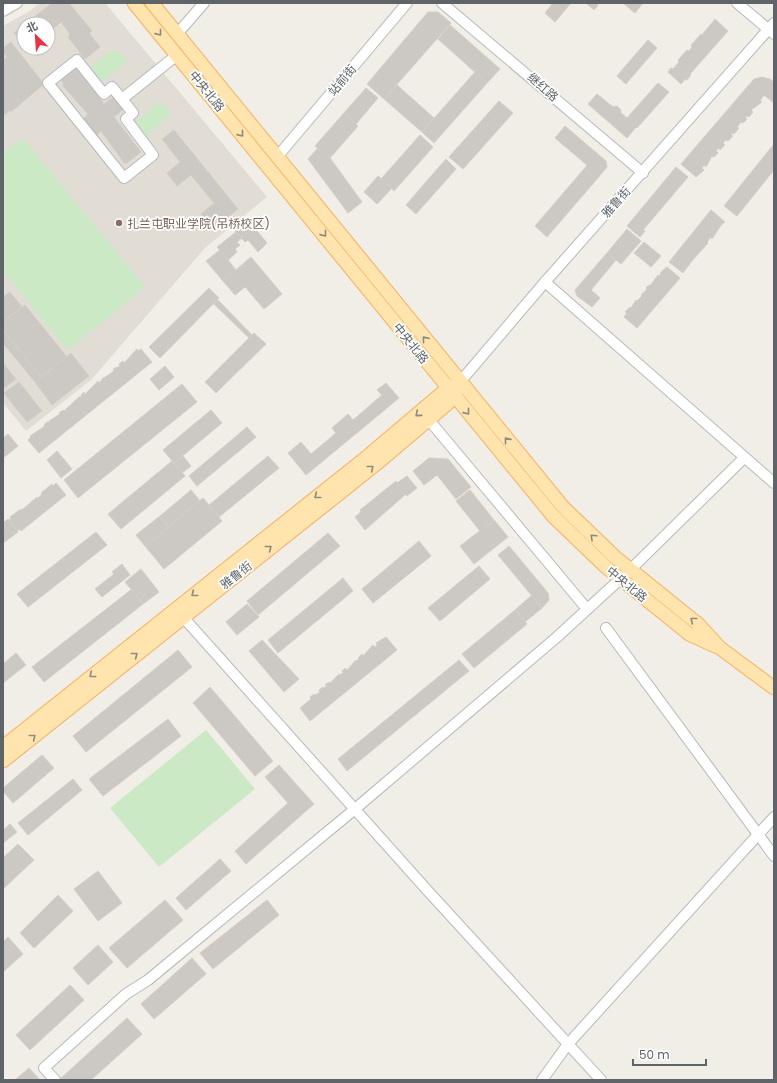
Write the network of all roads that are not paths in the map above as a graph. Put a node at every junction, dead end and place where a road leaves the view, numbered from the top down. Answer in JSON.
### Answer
{"nodes":[{"id":1,"x":17,"y":3,"type":"edge"},
{"id":2,"x":134,"y":3,"type":"edge"},
{"id":3,"x":152,"y":3,"type":"edge"},
{"id":4,"x":204,"y":3,"type":"edge"},
{"id":5,"x":407,"y":3,"type":"edge"},
{"id":6,"x":442,"y":3,"type":"edge"},
{"id":7,"x":737,"y":3,"type":"edge"},
{"id":8,"x":3,"y":11,"type":"edge"},
{"id":9,"x":772,"y":29,"type":"edge"},
{"id":10,"x":177,"y":34,"type":"junction"},
{"id":11,"x":177,"y":55,"type":"junction"},
{"id":12,"x":122,"y":99,"type":"junction"},
{"id":13,"x":277,"y":157,"type":"junction"},
{"id":14,"x":643,"y":173,"type":"junction"},
{"id":15,"x":545,"y":282,"type":"junction"},
{"id":16,"x":460,"y":382,"type":"junction"},
{"id":17,"x":451,"y":392,"type":"junction"},
{"id":18,"x":429,"y":420,"type":"junction"},
{"id":19,"x":744,"y":458,"type":"junction"},
{"id":20,"x":774,"y":483,"type":"edge"},
{"id":21,"x":630,"y":570,"type":"junction"},
{"id":22,"x":620,"y":579,"type":"junction"},
{"id":23,"x":588,"y":609,"type":"junction"},
{"id":24,"x":183,"y":617,"type":"junction"},
{"id":25,"x":606,"y":628,"type":"dead end"},
{"id":26,"x":720,"y":648,"type":"junction"},
{"id":27,"x":774,"y":688,"type":"edge"},
{"id":28,"x":3,"y":747,"type":"edge"},
{"id":29,"x":3,"y":761,"type":"edge"},
{"id":30,"x":355,"y":809,"type":"junction"},
{"id":31,"x":774,"y":817,"type":"edge"},
{"id":32,"x":758,"y":834,"type":"junction"},
{"id":33,"x":774,"y":856,"type":"edge"},
{"id":34,"x":568,"y":1044,"type":"junction"},
{"id":35,"x":55,"y":1080,"type":"edge"},
{"id":36,"x":542,"y":1080,"type":"edge"},
{"id":37,"x":601,"y":1080,"type":"edge"}],
"edges":[{"from":1,"to":8,"type":"street"},
{"from":2,"to":11,"type":"main road","name":"中央北路","one_way":true},
{"from":3,"to":10,"type":"main road","name":"中央北路"},
{"from":4,"to":10,"type":"street"},
{"from":5,"to":13,"type":"street","name":"站前街"},
{"from":6,"to":14,"type":"street","name":"继红路"},
{"from":7,"to":9,"type":"street"},
{"from":9,"to":14,"type":"street","name":"雅鲁街"},
{"from":10,"to":13,"type":"main road","name":"中央北路"},
{"from":11,"to":12,"type":"street"},
{"from":11,"to":17,"type":"main road","name":"中央北路","one_way":true},
{"from":12,"to":12,"type":"street"},
{"from":16,"to":13,"type":"main road","name":"中央北路","one_way":true},
{"from":14,"to":15,"type":"street","name":"雅鲁街"},
{"from":15,"to":16,"type":"street","name":"雅鲁街"},
{"from":15,"to":19,"type":"street"},
{"from":16,"to":17,"type":"main road","name":"雅鲁街"},
{"from":21,"to":16,"type":"main road","name":"中央北路","one_way":true},
{"from":17,"to":18,"type":"main road","name":"雅鲁街"},
{"from":17,"to":22,"type":"main road","name":"中央北路","one_way":true},
{"from":17,"to":28,"type":"main road","name":"雅鲁街","one_way":true},
{"from":18,"to":23,"type":"street"},
{"from":24,"to":18,"type":"main road","name":"雅鲁街","one_way":true},
{"from":19,"to":20,"type":"street"},
{"from":19,"to":21,"type":"street"},
{"from":21,"to":22,"type":"street"},
{"from":26,"to":21,"type":"main road","name":"中央北路","one_way":true},
{"from":22,"to":23,"type":"street"},
{"from":22,"to":26,"type":"main road","name":"中央北路"},
{"from":23,"to":30,"type":"street"},
{"from":29,"to":24,"type":"main road","name":"雅鲁街","one_way":true},
{"from":24,"to":30,"type":"street"},
{"from":25,"to":32,"type":"street"},
{"from":26,"to":27,"type":"main road","name":"中央北路"},
{"from":30,"to":34,"type":"street"},
{"from":30,"to":35,"type":"street"},
{"from":31,"to":32,"type":"street"},
{"from":32,"to":33,"type":"street"},
{"from":32,"to":34,"type":"street"},
{"from":34,"to":36,"type":"street"},
{"from":34,"to":37,"type":"street"}]}
